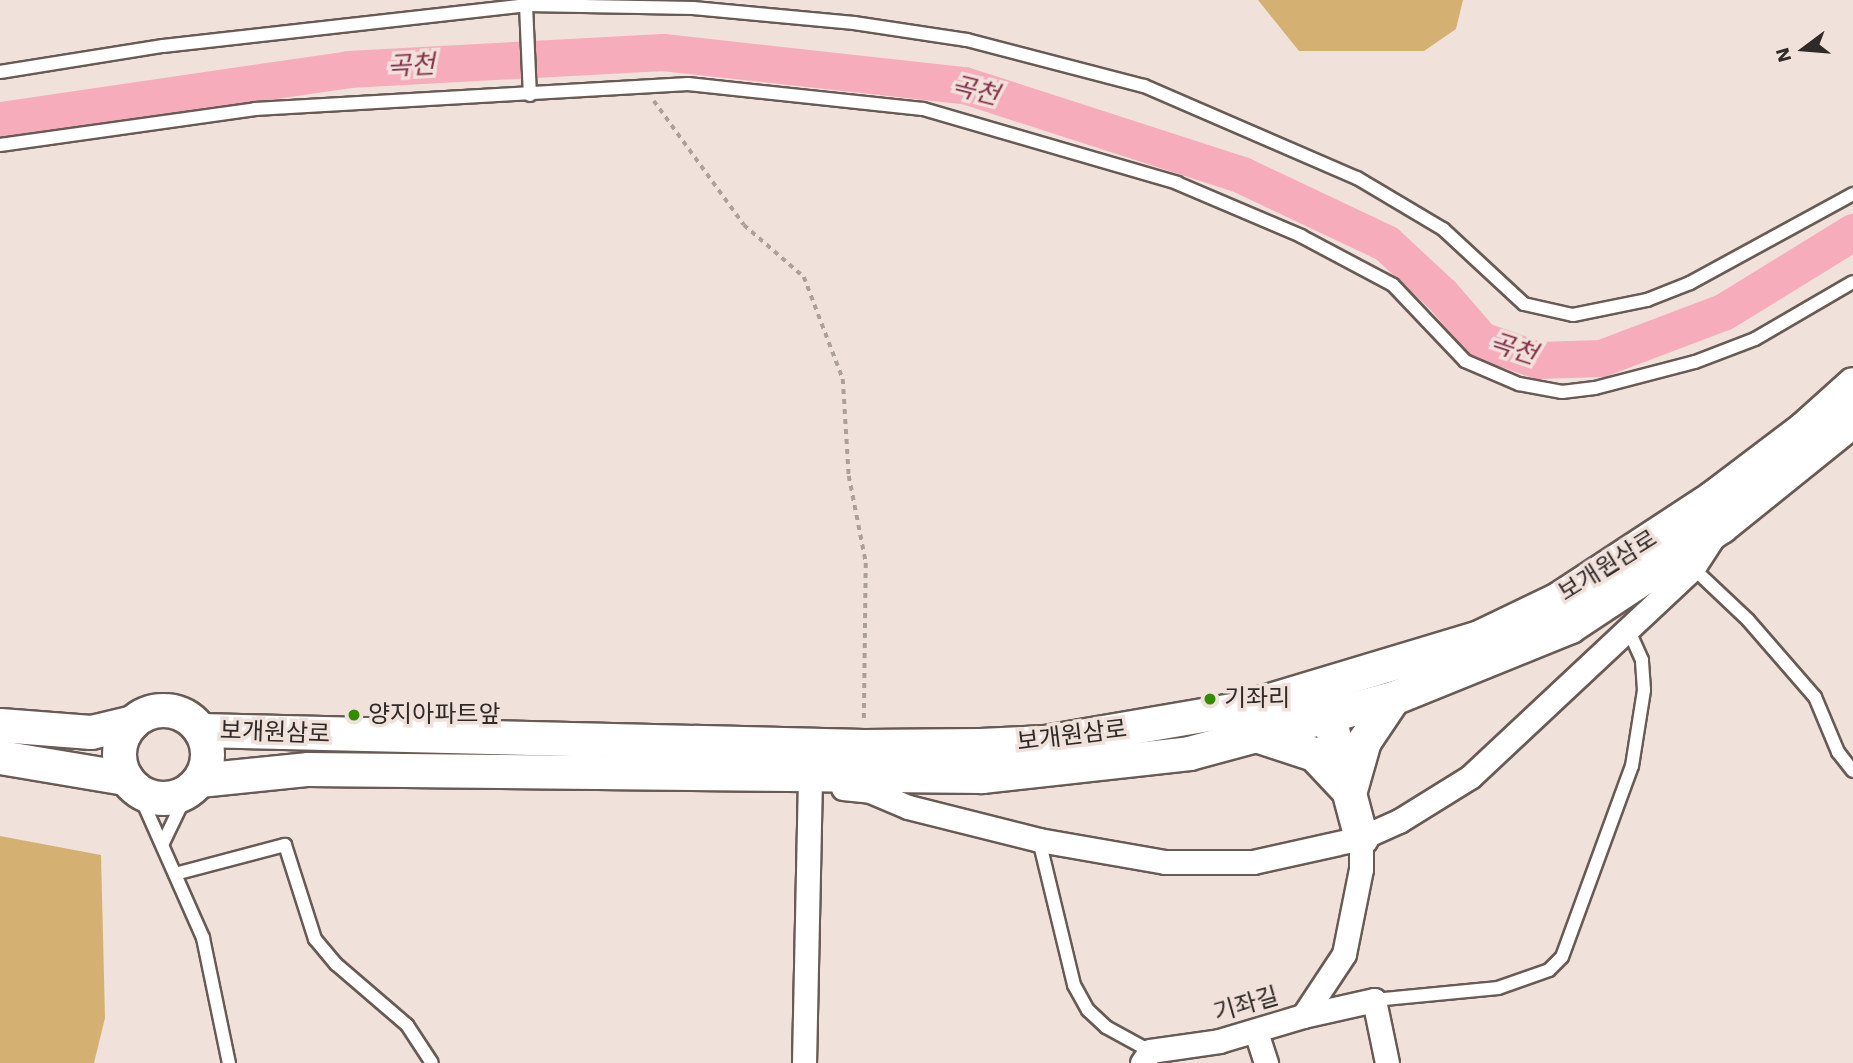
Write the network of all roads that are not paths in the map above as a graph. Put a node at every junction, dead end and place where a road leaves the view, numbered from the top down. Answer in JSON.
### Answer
{"nodes":[{"id":1,"x":526,"y":5,"type":"junction"},
{"id":2,"x":0,"y":72,"type":"edge"},
{"id":3,"x":530,"y":95,"type":"junction"},
{"id":4,"x":0,"y":145,"type":"edge"},
{"id":5,"x":1853,"y":194,"type":"edge"},
{"id":6,"x":1853,"y":282,"type":"edge"},
{"id":7,"x":1853,"y":384,"type":"edge"},
{"id":8,"x":1853,"y":420,"type":"edge"},
{"id":9,"x":1721,"y":526,"type":"junction"},
{"id":10,"x":1693,"y":568,"type":"junction"},
{"id":11,"x":1628,"y":629,"type":"junction"},
{"id":12,"x":1393,"y":698,"type":"junction"},
{"id":13,"x":1325,"y":702,"type":"junction"},
{"id":14,"x":133,"y":722,"type":"junction"},
{"id":15,"x":0,"y":725,"type":"edge"},
{"id":16,"x":200,"y":730,"type":"junction"},
{"id":17,"x":1256,"y":735,"type":"junction"},
{"id":18,"x":0,"y":757,"type":"edge"},
{"id":19,"x":1853,"y":771,"type":"edge"},
{"id":20,"x":809,"y":781,"type":"junction"},
{"id":21,"x":132,"y":785,"type":"junction"},
{"id":22,"x":194,"y":786,"type":"junction"},
{"id":23,"x":1349,"y":792,"type":"junction"},
{"id":24,"x":1361,"y":838,"type":"junction"},
{"id":25,"x":1039,"y":841,"type":"junction"},
{"id":26,"x":163,"y":843,"type":"junction"},
{"id":27,"x":175,"y":874,"type":"junction"},
{"id":28,"x":1374,"y":1000,"type":"junction"},
{"id":29,"x":1303,"y":1016,"type":"junction"},
{"id":30,"x":1256,"y":1032,"type":"junction"},
{"id":31,"x":1146,"y":1057,"type":"edge"},
{"id":32,"x":229,"y":1063,"type":"edge"},
{"id":33,"x":432,"y":1063,"type":"edge"},
{"id":34,"x":804,"y":1063,"type":"edge"},
{"id":35,"x":1266,"y":1063,"type":"edge"},
{"id":36,"x":1387,"y":1063,"type":"edge"}],
"edges":[{"from":1,"to":2,"type":"lane"},
{"from":1,"to":3,"type":"lane"},
{"from":1,"to":5,"type":"lane"},
{"from":3,"to":4,"type":"lane"},
{"from":3,"to":6,"type":"lane"},
{"from":7,"to":13,"type":"main road","name":"보개원삼로"},
{"from":8,"to":9,"type":"main road","name":"보개원삼로"},
{"from":9,"to":10,"type":"street","name":"보개원삼로"},
{"from":9,"to":12,"type":"main road","name":"보개원삼로"},
{"from":10,"to":11,"type":"street","name":"보개원삼로"},
{"from":10,"to":19,"type":"lane"},
{"from":11,"to":24,"type":"street","name":"보개원삼로"},
{"from":11,"to":28,"type":"lane"},
{"from":12,"to":13,"type":"main road","name":"보개원삼로"},
{"from":12,"to":23,"type":"main road"},
{"from":13,"to":16,"type":"main road","name":"보개원삼로"},
{"from":13,"to":17,"type":"main road","name":"보개원삼로"},
{"from":13,"to":23,"type":"main road"},
{"from":14,"to":15,"type":"main road","name":"보개원삼로"},
{"from":14,"to":16,"type":"main road","name":"보개원삼로"},
{"from":14,"to":21,"type":"main road"},
{"from":16,"to":22,"type":"main road","name":"보개원삼로"},
{"from":17,"to":20,"type":"main road","name":"보개원삼로"},
{"from":17,"to":23,"type":"main road"},
{"from":18,"to":21,"type":"main road","name":"보개원삼로"},
{"from":20,"to":22,"type":"main road","name":"보개원삼로"},
{"from":20,"to":25,"type":"street","name":"보개원삼로"},
{"from":20,"to":34,"type":"street"},
{"from":21,"to":22,"type":"main road","name":"보개원삼로"},
{"from":21,"to":26,"type":"lane"},
{"from":22,"to":26,"type":"lane"},
{"from":23,"to":24,"type":"main road"},
{"from":24,"to":25,"type":"street","name":"보개원삼로"},
{"from":24,"to":29,"type":"street","name":"기좌길"},
{"from":25,"to":31,"type":"lane"},
{"from":26,"to":27,"type":"lane"},
{"from":27,"to":32,"type":"lane"},
{"from":27,"to":33,"type":"lane"},
{"from":28,"to":29,"type":"street"},
{"from":28,"to":36,"type":"street"},
{"from":29,"to":30,"type":"street","name":"기좌길"},
{"from":30,"to":31,"type":"street","name":"기좌길"},
{"from":30,"to":35,"type":"street"}]}
